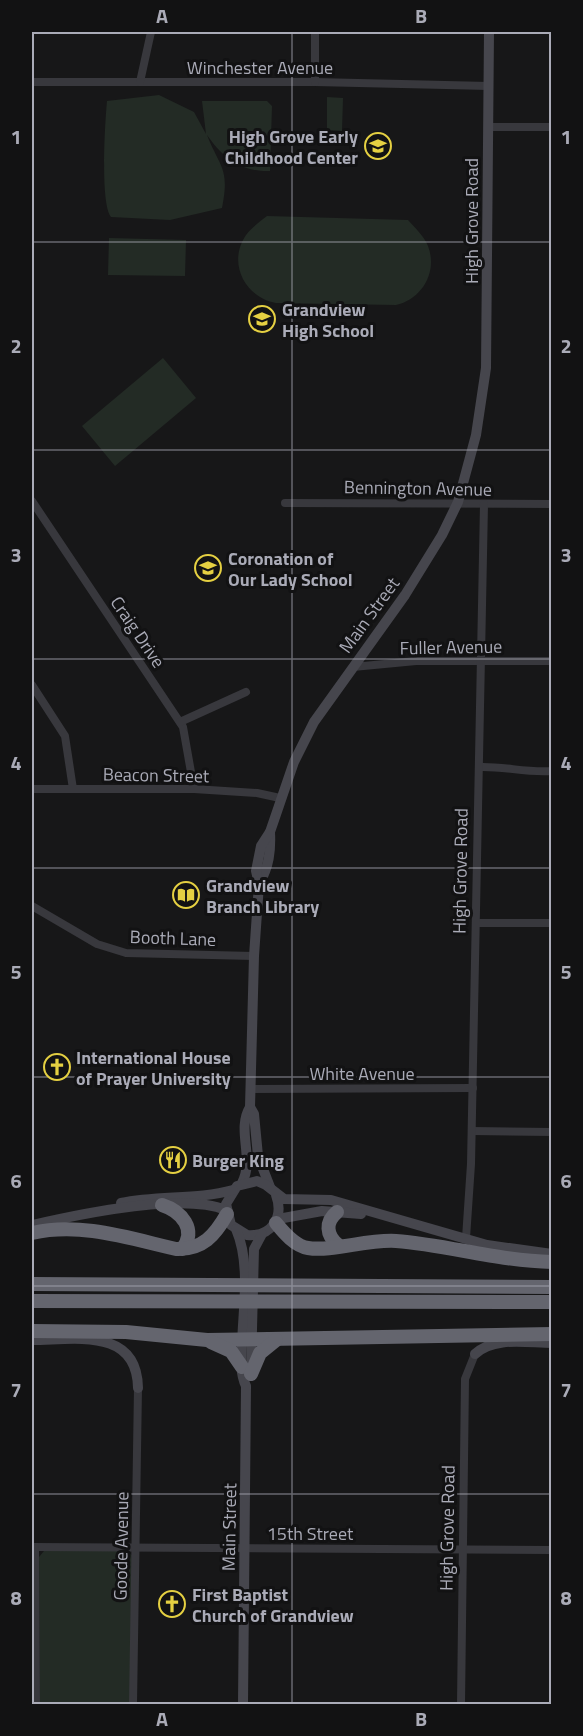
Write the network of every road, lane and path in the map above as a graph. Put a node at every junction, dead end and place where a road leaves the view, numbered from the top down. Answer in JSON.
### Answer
{"nodes":[{"id":1,"x":151,"y":32,"type":"edge"},
{"id":2,"x":315,"y":32,"type":"edge"},
{"id":3,"x":489,"y":32,"type":"edge"},
{"id":4,"x":32,"y":82,"type":"edge"},
{"id":5,"x":140,"y":82,"type":"junction"},
{"id":6,"x":315,"y":82,"type":"junction"},
{"id":7,"x":489,"y":86,"type":"junction"},
{"id":8,"x":488,"y":127,"type":"junction"},
{"id":9,"x":552,"y":127,"type":"edge"},
{"id":10,"x":480,"y":411,"type":"joint"},
{"id":11,"x":32,"y":501,"type":"edge"},
{"id":12,"x":458,"y":502,"type":"junction"},
{"id":13,"x":285,"y":503,"type":"dead end"},
{"id":14,"x":484,"y":504,"type":"junction"},
{"id":15,"x":552,"y":504,"type":"edge"},
{"id":16,"x":481,"y":661,"type":"junction"},
{"id":17,"x":552,"y":661,"type":"edge"},
{"id":18,"x":351,"y":667,"type":"junction"},
{"id":19,"x":32,"y":685,"type":"edge"},
{"id":20,"x":246,"y":692,"type":"dead end"},
{"id":21,"x":180,"y":722,"type":"junction"},
{"id":22,"x":479,"y":767,"type":"junction"},
{"id":23,"x":552,"y":771,"type":"edge"},
{"id":24,"x":32,"y":789,"type":"edge"},
{"id":25,"x":73,"y":789,"type":"junction"},
{"id":26,"x":194,"y":789,"type":"junction"},
{"id":27,"x":280,"y":798,"type":"junction"},
{"id":28,"x":32,"y":906,"type":"edge"},
{"id":29,"x":476,"y":923,"type":"junction"},
{"id":30,"x":552,"y":923,"type":"edge"},
{"id":31,"x":254,"y":956,"type":"junction"},
{"id":32,"x":251,"y":1089,"type":"junction"},
{"id":33,"x":473,"y":1089,"type":"junction"},
{"id":34,"x":250,"y":1107,"type":"junction"},
{"id":35,"x":472,"y":1131,"type":"junction"},
{"id":36,"x":552,"y":1132,"type":"edge"},
{"id":37,"x":238,"y":1186,"type":"junction"},
{"id":38,"x":273,"y":1191,"type":"junction"},
{"id":39,"x":162,"y":1205,"type":"junction"},
{"id":40,"x":89,"y":1212,"type":"junction"},
{"id":41,"x":226,"y":1212,"type":"junction"},
{"id":42,"x":337,"y":1212,"type":"junction"},
{"id":43,"x":381,"y":1215,"type":"junction"},
{"id":44,"x":277,"y":1221,"type":"junction"},
{"id":45,"x":32,"y":1225,"type":"edge"},
{"id":46,"x":236,"y":1230,"type":"junction"},
{"id":47,"x":32,"y":1233,"type":"edge"},
{"id":48,"x":262,"y":1234,"type":"junction"},
{"id":49,"x":466,"y":1239,"type":"junction"},
{"id":50,"x":338,"y":1245,"type":"junction"},
{"id":51,"x":182,"y":1249,"type":"junction"},
{"id":52,"x":552,"y":1254,"type":"edge"},
{"id":53,"x":249,"y":1259,"type":"junction"},
{"id":54,"x":552,"y":1262,"type":"edge"},
{"id":55,"x":32,"y":1284,"type":"edge"},
{"id":56,"x":552,"y":1287,"type":"edge"},
{"id":57,"x":32,"y":1301,"type":"edge"},
{"id":58,"x":552,"y":1302,"type":"edge"},
{"id":59,"x":32,"y":1331,"type":"edge"},
{"id":60,"x":247,"y":1334,"type":"junction"},
{"id":61,"x":552,"y":1334,"type":"edge"},
{"id":62,"x":32,"y":1340,"type":"edge"},
{"id":63,"x":207,"y":1340,"type":"junction"},
{"id":64,"x":276,"y":1340,"type":"junction"},
{"id":65,"x":552,"y":1343,"type":"edge"},
{"id":66,"x":475,"y":1354,"type":"joint"},
{"id":67,"x":246,"y":1376,"type":"junction"},
{"id":68,"x":138,"y":1388,"type":"joint"},
{"id":69,"x":135,"y":1547,"type":"junction"},
{"id":70,"x":33,"y":1548,"type":"edge"},
{"id":71,"x":245,"y":1548,"type":"junction"},
{"id":72,"x":463,"y":1549,"type":"junction"},
{"id":73,"x":552,"y":1550,"type":"edge"},
{"id":74,"x":33,"y":1652,"type":"edge"},
{"id":75,"x":36,"y":1704,"type":"edge"},
{"id":76,"x":133,"y":1704,"type":"edge"},
{"id":77,"x":243,"y":1704,"type":"edge"},
{"id":78,"x":461,"y":1704,"type":"edge"}],
"edges":[{"from":1,"to":5,"type":"street"},
{"from":2,"to":6,"type":"street"},
{"from":3,"to":7,"type":"main road","name":"High Grove Road"},
{"from":4,"to":5,"type":"street","name":"Winchester Avenue"},
{"from":5,"to":6,"type":"street","name":"Winchester Avenue"},
{"from":6,"to":7,"type":"street","name":"Winchester Avenue"},
{"from":7,"to":8,"type":"main road","name":"High Grove Road"},
{"from":8,"to":9,"type":"street"},
{"from":8,"to":10,"type":"main road","name":"High Grove Road"},
{"from":10,"to":12,"type":"main road","name":"Main Street"},
{"from":11,"to":21,"type":"street","name":"Craig Drive"},
{"from":12,"to":13,"type":"street","name":"Bennington Avenue"},
{"from":12,"to":14,"type":"street","name":"Bennington Avenue"},
{"from":12,"to":18,"type":"main road","name":"Main Street"},
{"from":14,"to":15,"type":"street","name":"Bennington Avenue"},
{"from":14,"to":16,"type":"street","name":"High Grove Road"},
{"from":16,"to":17,"type":"street","name":"Fuller Avenue"},
{"from":16,"to":18,"type":"street","name":"Fuller Avenue"},
{"from":16,"to":22,"type":"street","name":"High Grove Road"},
{"from":18,"to":27,"type":"main road","name":"Main Street"},
{"from":19,"to":25,"type":"street"},
{"from":20,"to":21,"type":"street"},
{"from":21,"to":26,"type":"street","name":"Craig Drive"},
{"from":22,"to":23,"type":"street"},
{"from":22,"to":29,"type":"street","name":"High Grove Road"},
{"from":24,"to":25,"type":"street","name":"Beacon Street"},
{"from":25,"to":26,"type":"street","name":"Beacon Street"},
{"from":26,"to":27,"type":"street","name":"Beacon Street"},
{"from":27,"to":31,"type":"main road","name":"Main Street"},
{"from":28,"to":31,"type":"street","name":"Booth Lane"},
{"from":29,"to":30,"type":"street"},
{"from":29,"to":33,"type":"street","name":"High Grove Road"},
{"from":31,"to":32,"type":"main road","name":"Main Street"},
{"from":32,"to":33,"type":"street","name":"White Avenue"},
{"from":32,"to":34,"type":"main road","name":"Main Street"},
{"from":33,"to":35,"type":"street","name":"High Grove Road"},
{"from":34,"to":37,"type":"main road","name":"Main Street"},
{"from":34,"to":38,"type":"main road","name":"Main Street"},
{"from":35,"to":36,"type":"street"},
{"from":35,"to":49,"type":"street","name":"High Grove Road"},
{"from":37,"to":38,"type":"main road"},
{"from":37,"to":40,"type":"main road"},
{"from":37,"to":41,"type":"main road"},
{"from":38,"to":43,"type":"main road"},
{"from":38,"to":44,"type":"main road"},
{"from":39,"to":40,"type":"main road"},
{"from":39,"to":41,"type":"main road"},
{"from":39,"to":51,"type":"highway"},
{"from":40,"to":45,"type":"main road"},
{"from":41,"to":46,"type":"main road"},
{"from":41,"to":51,"type":"highway"},
{"from":42,"to":43,"type":"main road"},
{"from":42,"to":44,"type":"main road"},
{"from":42,"to":50,"type":"highway"},
{"from":43,"to":49,"type":"main road"},
{"from":44,"to":48,"type":"main road"},
{"from":44,"to":50,"type":"highway"},
{"from":46,"to":48,"type":"main road"},
{"from":46,"to":53,"type":"main road","name":"Main Street"},
{"from":47,"to":51,"type":"highway"},
{"from":48,"to":53,"type":"main road","name":"Main Street"},
{"from":49,"to":52,"type":"main road"},
{"from":50,"to":54,"type":"highway"},
{"from":53,"to":60,"type":"main road","name":"Main Street"},
{"from":55,"to":56,"type":"highway"},
{"from":57,"to":58,"type":"highway"},
{"from":59,"to":63,"type":"highway"},
{"from":60,"to":63,"type":"highway"},
{"from":60,"to":64,"type":"highway"},
{"from":60,"to":67,"type":"main road","name":"Main Street"},
{"from":61,"to":64,"type":"highway"},
{"from":62,"to":68,"type":"main road"},
{"from":63,"to":67,"type":"highway"},
{"from":64,"to":67,"type":"highway"},
{"from":65,"to":66,"type":"main road"},
{"from":66,"to":72,"type":"street","name":"High Grove Road"},
{"from":67,"to":71,"type":"main road","name":"Main Street"},
{"from":68,"to":69,"type":"street","name":"Goode Avenue"},
{"from":69,"to":70,"type":"street","name":"15th Street"},
{"from":69,"to":71,"type":"street","name":"15th Street"},
{"from":69,"to":76,"type":"street","name":"Goode Avenue"},
{"from":70,"to":74,"type":"street"},
{"from":71,"to":72,"type":"street","name":"15th Street"},
{"from":71,"to":77,"type":"main road","name":"Main Street"},
{"from":72,"to":73,"type":"street","name":"15th Street"},
{"from":72,"to":78,"type":"street","name":"High Grove Road"},
{"from":74,"to":75,"type":"street"}]}
